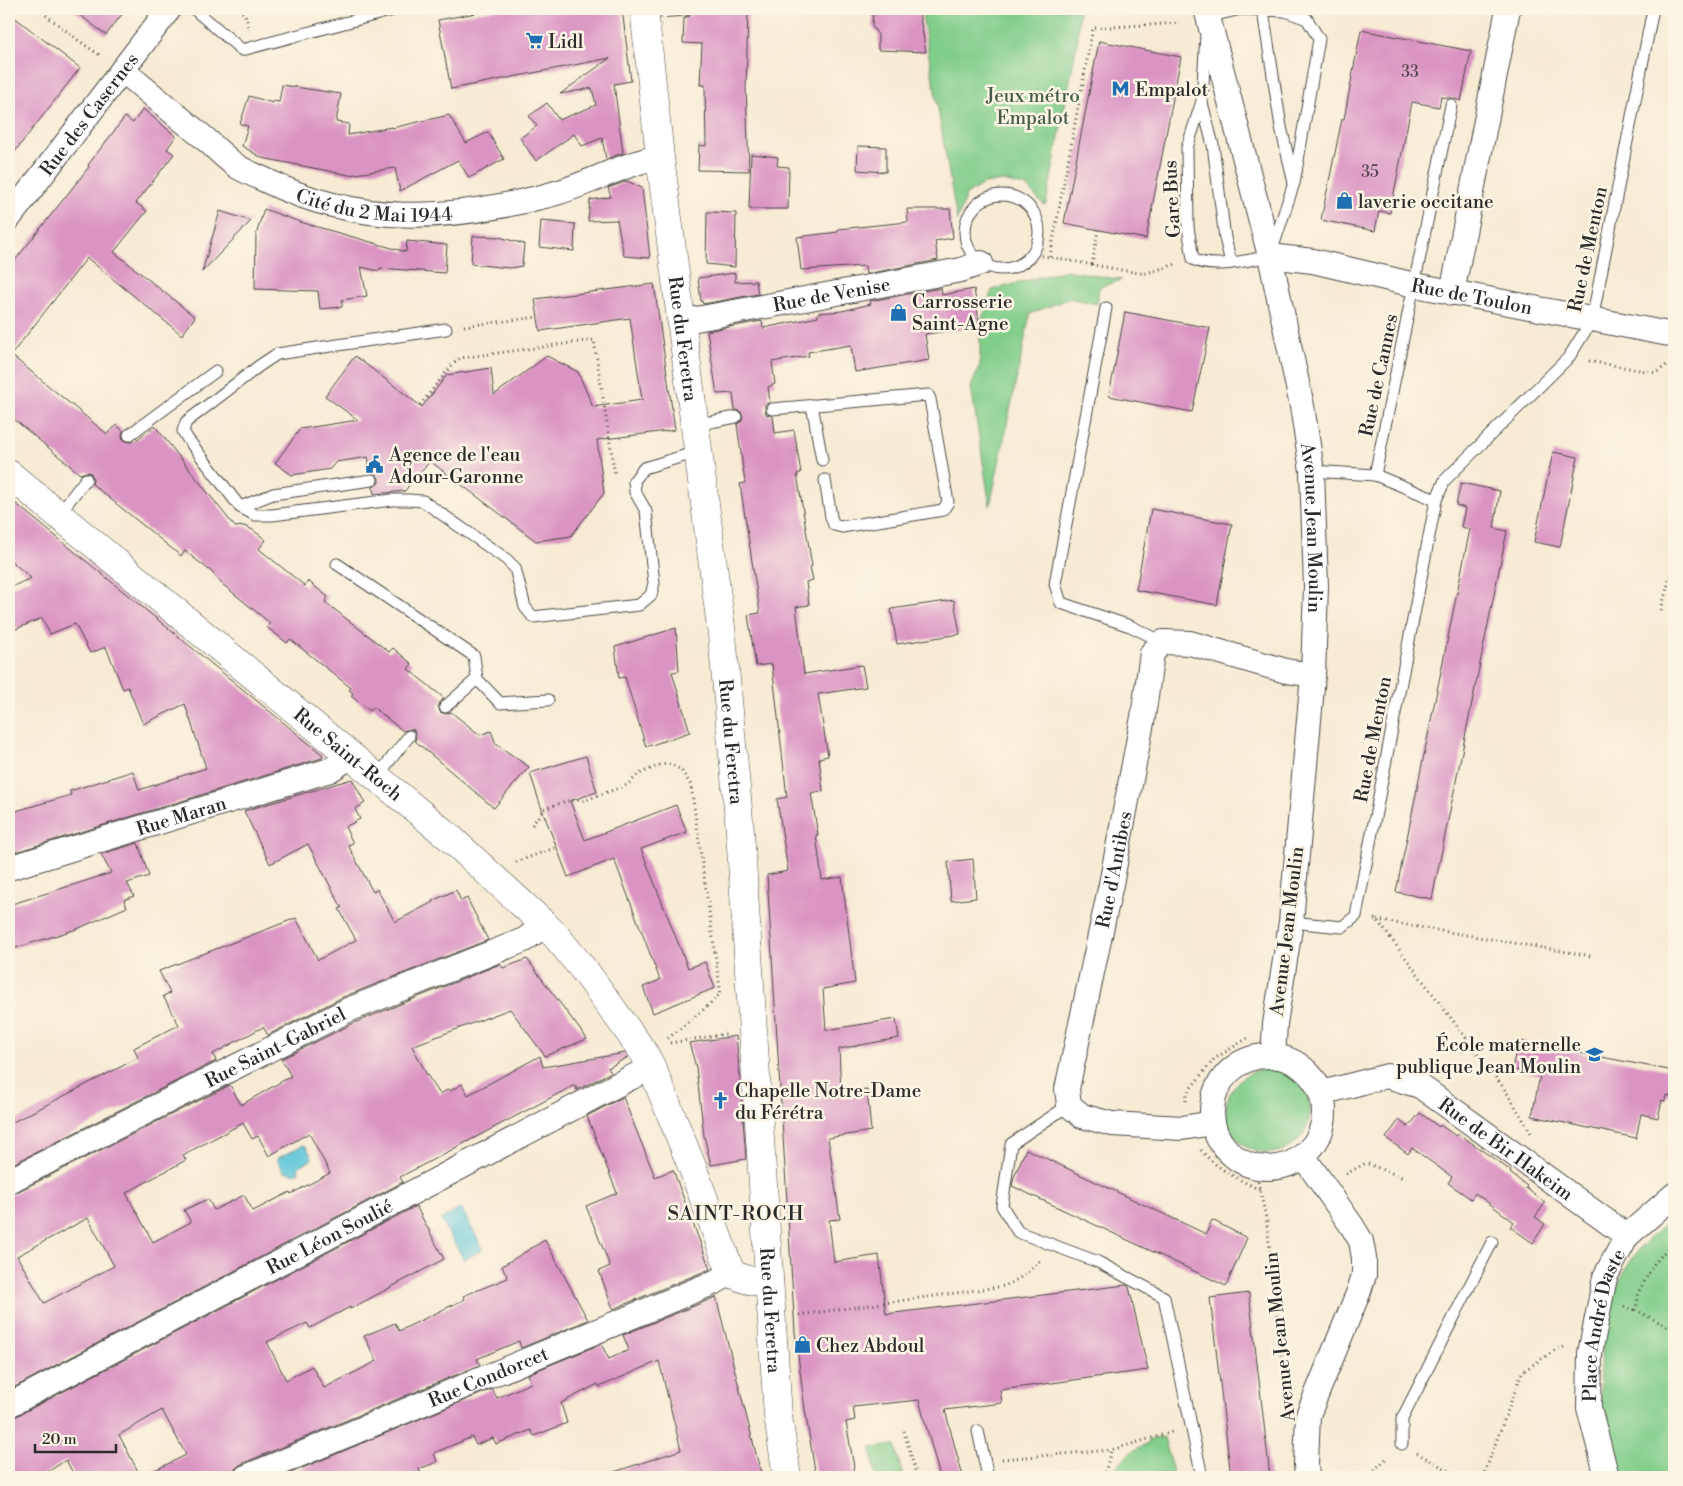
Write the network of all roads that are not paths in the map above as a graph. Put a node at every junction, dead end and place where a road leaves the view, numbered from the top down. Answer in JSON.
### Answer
{"nodes":[{"id":1,"x":169,"y":9,"type":"edge"},
{"id":2,"x":194,"y":9,"type":"edge"},
{"id":3,"x":397,"y":9,"type":"edge"},
{"id":4,"x":1508,"y":9,"type":"edge"},
{"id":5,"x":1653,"y":9,"type":"edge"},
{"id":6,"x":684,"y":10,"type":"dead end"},
{"id":7,"x":644,"y":11,"type":"edge"},
{"id":8,"x":1263,"y":11,"type":"junction"},
{"id":9,"x":1206,"y":13,"type":"edge"},
{"id":10,"x":122,"y":70,"type":"junction"},
{"id":11,"x":1202,"y":101,"type":"junction"},
{"id":12,"x":1451,"y":105,"type":"dead end"},
{"id":13,"x":660,"y":157,"type":"junction"},
{"id":14,"x":1294,"y":183,"type":"junction"},
{"id":15,"x":9,"y":218,"type":"edge"},
{"id":16,"x":1270,"y":256,"type":"junction"},
{"id":17,"x":982,"y":263,"type":"junction"},
{"id":18,"x":1230,"y":263,"type":"junction"},
{"id":19,"x":1415,"y":285,"type":"junction"},
{"id":20,"x":1452,"y":292,"type":"junction"},
{"id":21,"x":1106,"y":308,"type":"dead end"},
{"id":22,"x":1592,"y":320,"type":"junction"},
{"id":23,"x":680,"y":322,"type":"junction"},
{"id":24,"x":446,"y":328,"type":"road end"},
{"id":25,"x":1674,"y":335,"type":"edge"},
{"id":26,"x":216,"y":371,"type":"dead end"},
{"id":27,"x":812,"y":405,"type":"junction"},
{"id":28,"x":772,"y":409,"type":"dead end"},
{"id":29,"x":736,"y":417,"type":"dead end"},
{"id":30,"x":695,"y":425,"type":"junction"},
{"id":31,"x":129,"y":436,"type":"dead end"},
{"id":32,"x":698,"y":454,"type":"junction"},
{"id":33,"x":822,"y":460,"type":"dead end"},
{"id":34,"x":1312,"y":472,"type":"junction"},
{"id":35,"x":9,"y":474,"type":"edge"},
{"id":36,"x":1375,"y":475,"type":"junction"},
{"id":37,"x":86,"y":479,"type":"dead end"},
{"id":38,"x":372,"y":480,"type":"dead end"},
{"id":39,"x":825,"y":480,"type":"dead end"},
{"id":40,"x":1436,"y":500,"type":"junction"},
{"id":41,"x":240,"y":507,"type":"junction"},
{"id":42,"x":58,"y":515,"type":"junction"},
{"id":43,"x":337,"y":564,"type":"dead end"},
{"id":44,"x":1163,"y":642,"type":"junction"},
{"id":45,"x":1313,"y":675,"type":"junction"},
{"id":46,"x":478,"y":679,"type":"junction"},
{"id":47,"x":548,"y":700,"type":"dead end"},
{"id":48,"x":445,"y":707,"type":"dead end"},
{"id":49,"x":409,"y":736,"type":"dead end"},
{"id":50,"x":350,"y":757,"type":"junction"},
{"id":51,"x":376,"y":778,"type":"junction"},
{"id":52,"x":9,"y":868,"type":"edge"},
{"id":53,"x":1291,"y":922,"type":"junction"},
{"id":54,"x":544,"y":925,"type":"junction"},
{"id":55,"x":1273,"y":1057,"type":"junction"},
{"id":56,"x":652,"y":1068,"type":"junction"},
{"id":57,"x":1321,"y":1093,"type":"junction"},
{"id":58,"x":1068,"y":1105,"type":"junction"},
{"id":59,"x":1213,"y":1123,"type":"junction"},
{"id":60,"x":1303,"y":1156,"type":"junction"},
{"id":61,"x":9,"y":1181,"type":"edge"},
{"id":62,"x":1674,"y":1195,"type":"edge"},
{"id":63,"x":1628,"y":1236,"type":"junction"},
{"id":64,"x":1492,"y":1242,"type":"dead end"},
{"id":65,"x":731,"y":1273,"type":"junction"},
{"id":66,"x":769,"y":1282,"type":"junction"},
{"id":67,"x":9,"y":1405,"type":"edge"},
{"id":68,"x":978,"y":1431,"type":"dead end"},
{"id":69,"x":1402,"y":1444,"type":"dead end"},
{"id":70,"x":246,"y":1477,"type":"edge"},
{"id":71,"x":787,"y":1477,"type":"edge"},
{"id":72,"x":988,"y":1477,"type":"edge"},
{"id":73,"x":1202,"y":1477,"type":"edge"},
{"id":74,"x":1307,"y":1477,"type":"edge"},
{"id":75,"x":1607,"y":1477,"type":"edge"}],
"edges":[{"from":1,"to":10,"type":"street","name":"Rue des Casernes"},
{"from":2,"to":3,"type":"lane"},
{"from":4,"to":20,"type":"street"},
{"from":5,"to":22,"type":"lane","name":"Rue de Menton"},
{"from":6,"to":7,"type":"lane"},
{"from":7,"to":13,"type":"street","name":"Rue du Feretra"},
{"from":8,"to":9,"type":"lane"},
{"from":8,"to":14,"type":"lane"},
{"from":8,"to":14,"type":"lane"},
{"from":9,"to":11,"type":"lane","name":"Gare Bus"},
{"from":9,"to":16,"type":"street","name":"Avenue Jean Moulin"},
{"from":10,"to":13,"type":"street","name":"Cité du 2 Mai 1944"},
{"from":10,"to":15,"type":"street","name":"Rue des Casernes"},
{"from":11,"to":18,"type":"lane","name":"Gare Bus"},
{"from":11,"to":18,"type":"lane","name":"Gare Bus"},
{"from":12,"to":19,"type":"lane","name":"Rue de Cannes"},
{"from":13,"to":23,"type":"street","name":"Rue du Feretra"},
{"from":14,"to":16,"type":"lane"},
{"from":16,"to":18,"type":"lane","name":"Gare Bus"},
{"from":16,"to":19,"type":"street","name":"Rue de Toulon"},
{"from":16,"to":34,"type":"street","name":"Avenue Jean Moulin"},
{"from":17,"to":17,"type":"lane"},
{"from":17,"to":23,"type":"street","name":"Rue de Venise"},
{"from":19,"to":20,"type":"street","name":"Rue de Toulon"},
{"from":19,"to":36,"type":"lane","name":"Rue de Cannes"},
{"from":20,"to":22,"type":"street","name":"Rue de Toulon"},
{"from":21,"to":44,"type":"lane"},
{"from":22,"to":25,"type":"street","name":"Rue de Toulon"},
{"from":22,"to":40,"type":"lane","name":"Rue de Menton"},
{"from":23,"to":30,"type":"street","name":"Rue du Feretra"},
{"from":24,"to":41,"type":"lane"},
{"from":26,"to":31,"type":"lane"},
{"from":27,"to":28,"type":"lane"},
{"from":27,"to":33,"type":"lane"},
{"from":27,"to":39,"type":"lane"},
{"from":29,"to":30,"type":"lane"},
{"from":30,"to":32,"type":"street","name":"Rue du Feretra"},
{"from":32,"to":41,"type":"lane"},
{"from":32,"to":66,"type":"street","name":"Rue du Feretra"},
{"from":34,"to":36,"type":"lane"},
{"from":34,"to":45,"type":"street","name":"Avenue Jean Moulin"},
{"from":35,"to":42,"type":"street","name":"Rue Saint-Roch"},
{"from":36,"to":40,"type":"lane"},
{"from":37,"to":42,"type":"lane"},
{"from":38,"to":41,"type":"lane"},
{"from":40,"to":53,"type":"lane","name":"Rue de Menton"},
{"from":42,"to":50,"type":"street","name":"Rue Saint-Roch"},
{"from":43,"to":46,"type":"lane"},
{"from":44,"to":45,"type":"street"},
{"from":44,"to":58,"type":"street","name":"Rue d'Antibes"},
{"from":45,"to":53,"type":"street","name":"Avenue Jean Moulin"},
{"from":46,"to":47,"type":"lane"},
{"from":46,"to":48,"type":"lane"},
{"from":49,"to":51,"type":"lane"},
{"from":50,"to":51,"type":"street","name":"Rue Saint-Roch"},
{"from":50,"to":52,"type":"street","name":"Rue Maran"},
{"from":51,"to":54,"type":"street","name":"Rue Saint-Roch"},
{"from":53,"to":55,"type":"street","name":"Avenue Jean Moulin"},
{"from":54,"to":56,"type":"street","name":"Rue Saint-Roch"},
{"from":54,"to":61,"type":"street","name":"Rue Saint-Gabriel"},
{"from":55,"to":57,"type":"street"},
{"from":55,"to":59,"type":"street"},
{"from":56,"to":65,"type":"street","name":"Rue Saint-Roch"},
{"from":56,"to":67,"type":"street","name":"Rue Léon Soulié"},
{"from":57,"to":60,"type":"street"},
{"from":57,"to":63,"type":"street","name":"Rue de Bir Hakeim"},
{"from":58,"to":59,"type":"street"},
{"from":58,"to":73,"type":"lane"},
{"from":59,"to":60,"type":"street"},
{"from":60,"to":74,"type":"street","name":"Avenue Jean Moulin"},
{"from":62,"to":63,"type":"street","name":"Place André Daste"},
{"from":63,"to":75,"type":"street","name":"Place André Daste"},
{"from":64,"to":69,"type":"lane"},
{"from":65,"to":66,"type":"street"},
{"from":65,"to":70,"type":"street","name":"Rue Condorcet"},
{"from":66,"to":71,"type":"street","name":"Rue du Feretra"},
{"from":68,"to":72,"type":"lane"}]}
